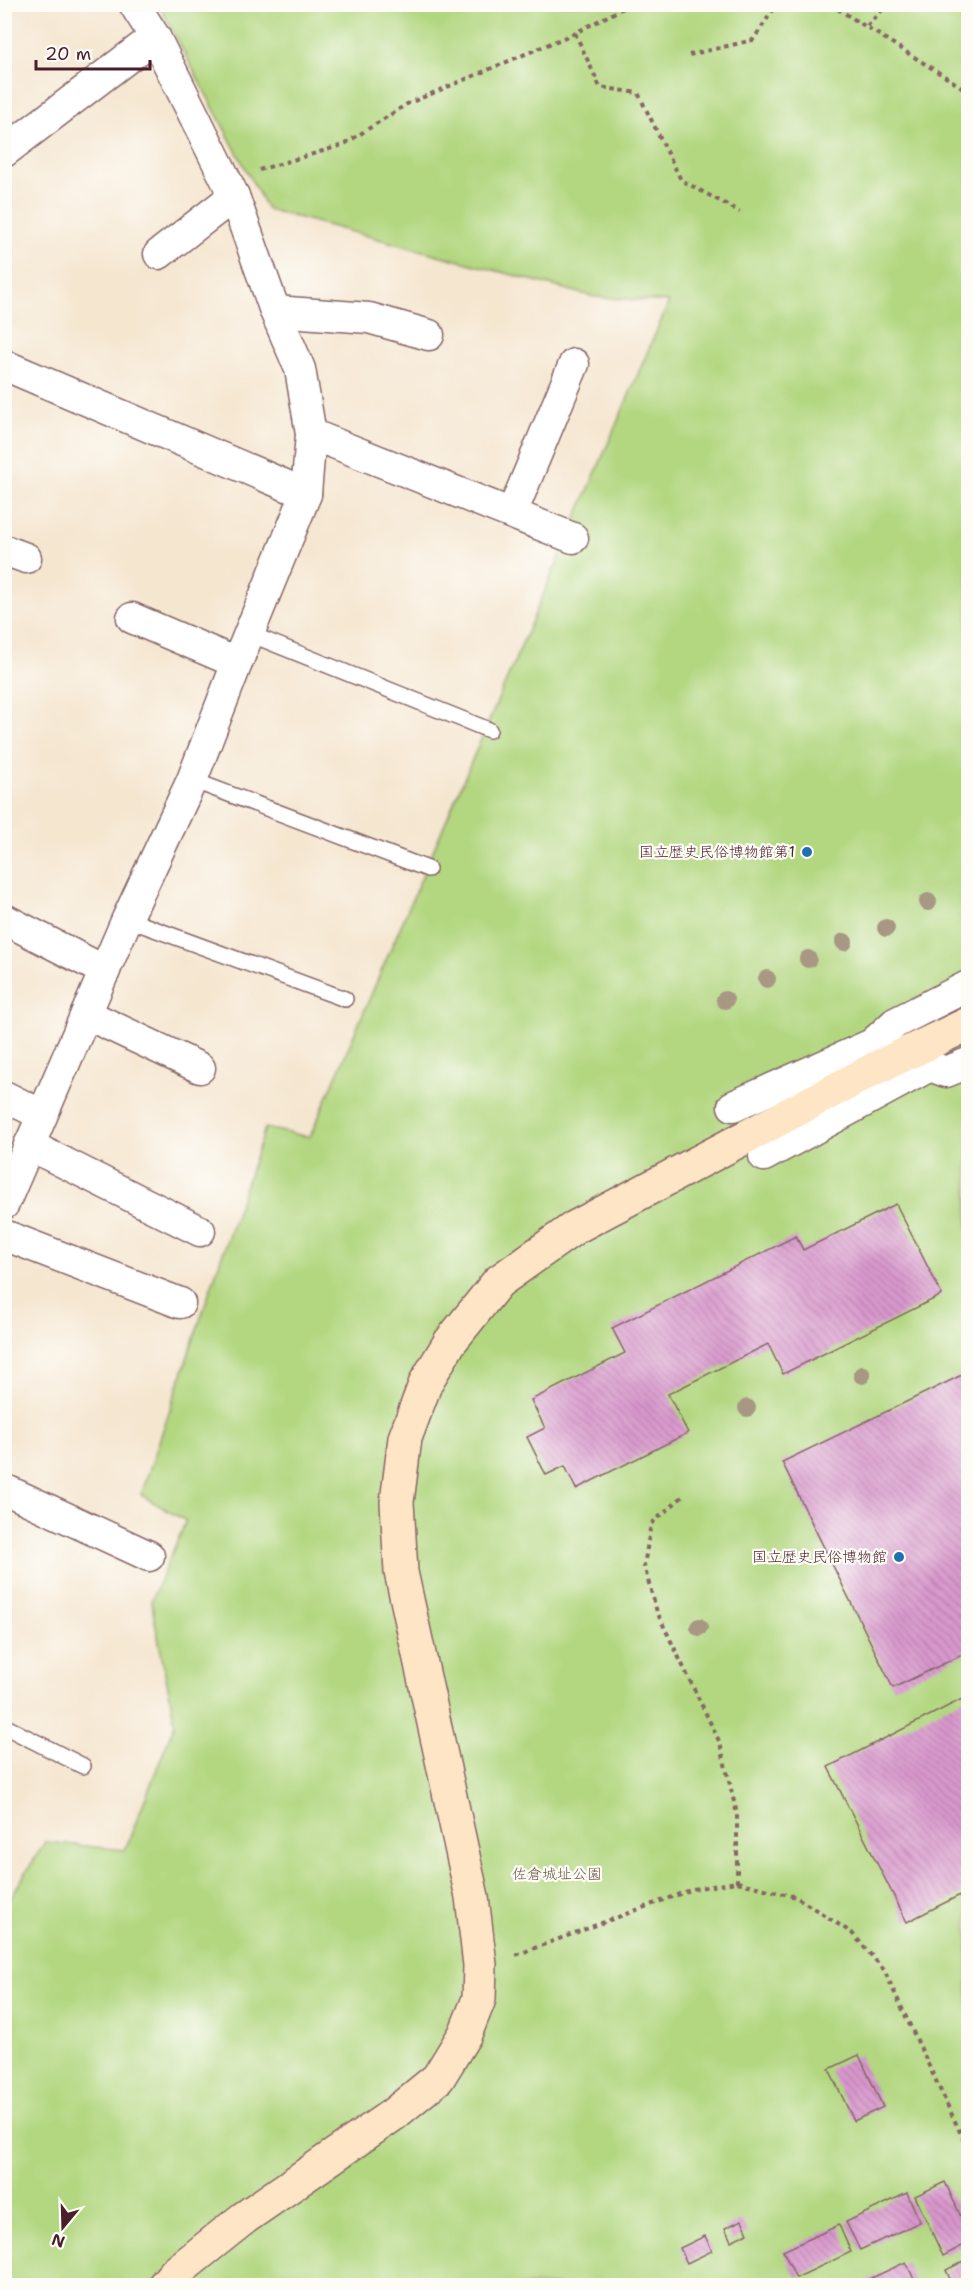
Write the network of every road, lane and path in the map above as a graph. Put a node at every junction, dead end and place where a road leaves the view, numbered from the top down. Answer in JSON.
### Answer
{"nodes":[{"id":1,"x":134,"y":4,"type":"edge"},
{"id":2,"x":631,"y":4,"type":"edge"},
{"id":3,"x":777,"y":4,"type":"edge"},
{"id":4,"x":830,"y":4,"type":"edge"},
{"id":5,"x":888,"y":4,"type":"edge"},
{"id":6,"x":867,"y":26,"type":"junction"},
{"id":7,"x":575,"y":33,"type":"junction"},
{"id":8,"x":155,"y":37,"type":"junction"},
{"id":9,"x":689,"y":55,"type":"dead end"},
{"id":10,"x":969,"y":92,"type":"edge"},
{"id":11,"x":4,"y":152,"type":"edge"},
{"id":12,"x":230,"y":188,"type":"junction"},
{"id":13,"x":740,"y":212,"type":"dead end"},
{"id":14,"x":159,"y":254,"type":"dead end"},
{"id":15,"x":275,"y":311,"type":"junction"},
{"id":16,"x":429,"y":335,"type":"dead end"},
{"id":17,"x":574,"y":364,"type":"dead end"},
{"id":18,"x":4,"y":365,"type":"edge"},
{"id":19,"x":311,"y":434,"type":"junction"},
{"id":20,"x":306,"y":494,"type":"junction"},
{"id":21,"x":512,"y":513,"type":"junction"},
{"id":22,"x":573,"y":538,"type":"dead end"},
{"id":23,"x":132,"y":618,"type":"dead end"},
{"id":24,"x":250,"y":634,"type":"junction"},
{"id":25,"x":237,"y":663,"type":"junction"},
{"id":26,"x":489,"y":730,"type":"dead end"},
{"id":27,"x":192,"y":780,"type":"junction"},
{"id":28,"x":428,"y":868,"type":"dead end"},
{"id":29,"x":4,"y":919,"type":"edge"},
{"id":30,"x":127,"y":919,"type":"junction"},
{"id":31,"x":105,"y":971,"type":"junction"},
{"id":32,"x":969,"y":986,"type":"edge"},
{"id":33,"x":345,"y":999,"type":"dead end"},
{"id":34,"x":86,"y":1014,"type":"junction"},
{"id":35,"x":969,"y":1024,"type":"edge"},
{"id":36,"x":969,"y":1063,"type":"edge"},
{"id":37,"x":200,"y":1068,"type":"dead end"},
{"id":38,"x":4,"y":1096,"type":"edge"},
{"id":39,"x":733,"y":1106,"type":"dead end"},
{"id":40,"x":42,"y":1116,"type":"junction"},
{"id":41,"x":29,"y":1145,"type":"junction"},
{"id":42,"x":764,"y":1156,"type":"dead end"},
{"id":43,"x":4,"y":1204,"type":"edge"},
{"id":44,"x":200,"y":1231,"type":"dead end"},
{"id":45,"x":4,"y":1235,"type":"edge"},
{"id":46,"x":180,"y":1303,"type":"dead end"},
{"id":47,"x":4,"y":1489,"type":"edge"},
{"id":48,"x":682,"y":1497,"type":"dead end"},
{"id":49,"x":149,"y":1556,"type":"dead end"},
{"id":50,"x":4,"y":1726,"type":"edge"},
{"id":51,"x":82,"y":1766,"type":"dead end"},
{"id":52,"x":737,"y":1882,"type":"junction"},
{"id":53,"x":480,"y":1965,"type":"junction"},
{"id":54,"x":969,"y":2149,"type":"edge"},
{"id":55,"x":164,"y":2286,"type":"edge"}],
"edges":[{"from":1,"to":8,"type":"street"},
{"from":2,"to":7,"type":"path"},
{"from":3,"to":9,"type":"path"},
{"from":4,"to":6,"type":"path"},
{"from":5,"to":6,"type":"path"},
{"from":6,"to":10,"type":"path"},
{"from":7,"to":12,"type":"path"},
{"from":7,"to":13,"type":"path"},
{"from":8,"to":11,"type":"street"},
{"from":8,"to":12,"type":"street"},
{"from":12,"to":14,"type":"street"},
{"from":12,"to":15,"type":"street"},
{"from":15,"to":16,"type":"street"},
{"from":15,"to":19,"type":"street"},
{"from":17,"to":21,"type":"street"},
{"from":18,"to":20,"type":"street"},
{"from":19,"to":20,"type":"street"},
{"from":19,"to":21,"type":"street"},
{"from":20,"to":24,"type":"street"},
{"from":21,"to":22,"type":"street"},
{"from":23,"to":25,"type":"street"},
{"from":24,"to":25,"type":"street"},
{"from":24,"to":26,"type":"lane"},
{"from":25,"to":27,"type":"street"},
{"from":27,"to":28,"type":"lane"},
{"from":27,"to":30,"type":"street"},
{"from":29,"to":31,"type":"street"},
{"from":30,"to":31,"type":"street"},
{"from":30,"to":33,"type":"lane"},
{"from":31,"to":34,"type":"street"},
{"from":32,"to":39,"type":"street"},
{"from":34,"to":37,"type":"street"},
{"from":34,"to":40,"type":"street"},
{"from":35,"to":53,"type":"street"},
{"from":36,"to":42,"type":"street"},
{"from":38,"to":40,"type":"street"},
{"from":40,"to":41,"type":"street"},
{"from":41,"to":43,"type":"street"},
{"from":41,"to":44,"type":"street"},
{"from":45,"to":46,"type":"street"},
{"from":47,"to":49,"type":"street"},
{"from":48,"to":52,"type":"path"},
{"from":50,"to":51,"type":"lane"},
{"from":52,"to":53,"type":"path"},
{"from":52,"to":54,"type":"path"},
{"from":53,"to":55,"type":"street"}]}
